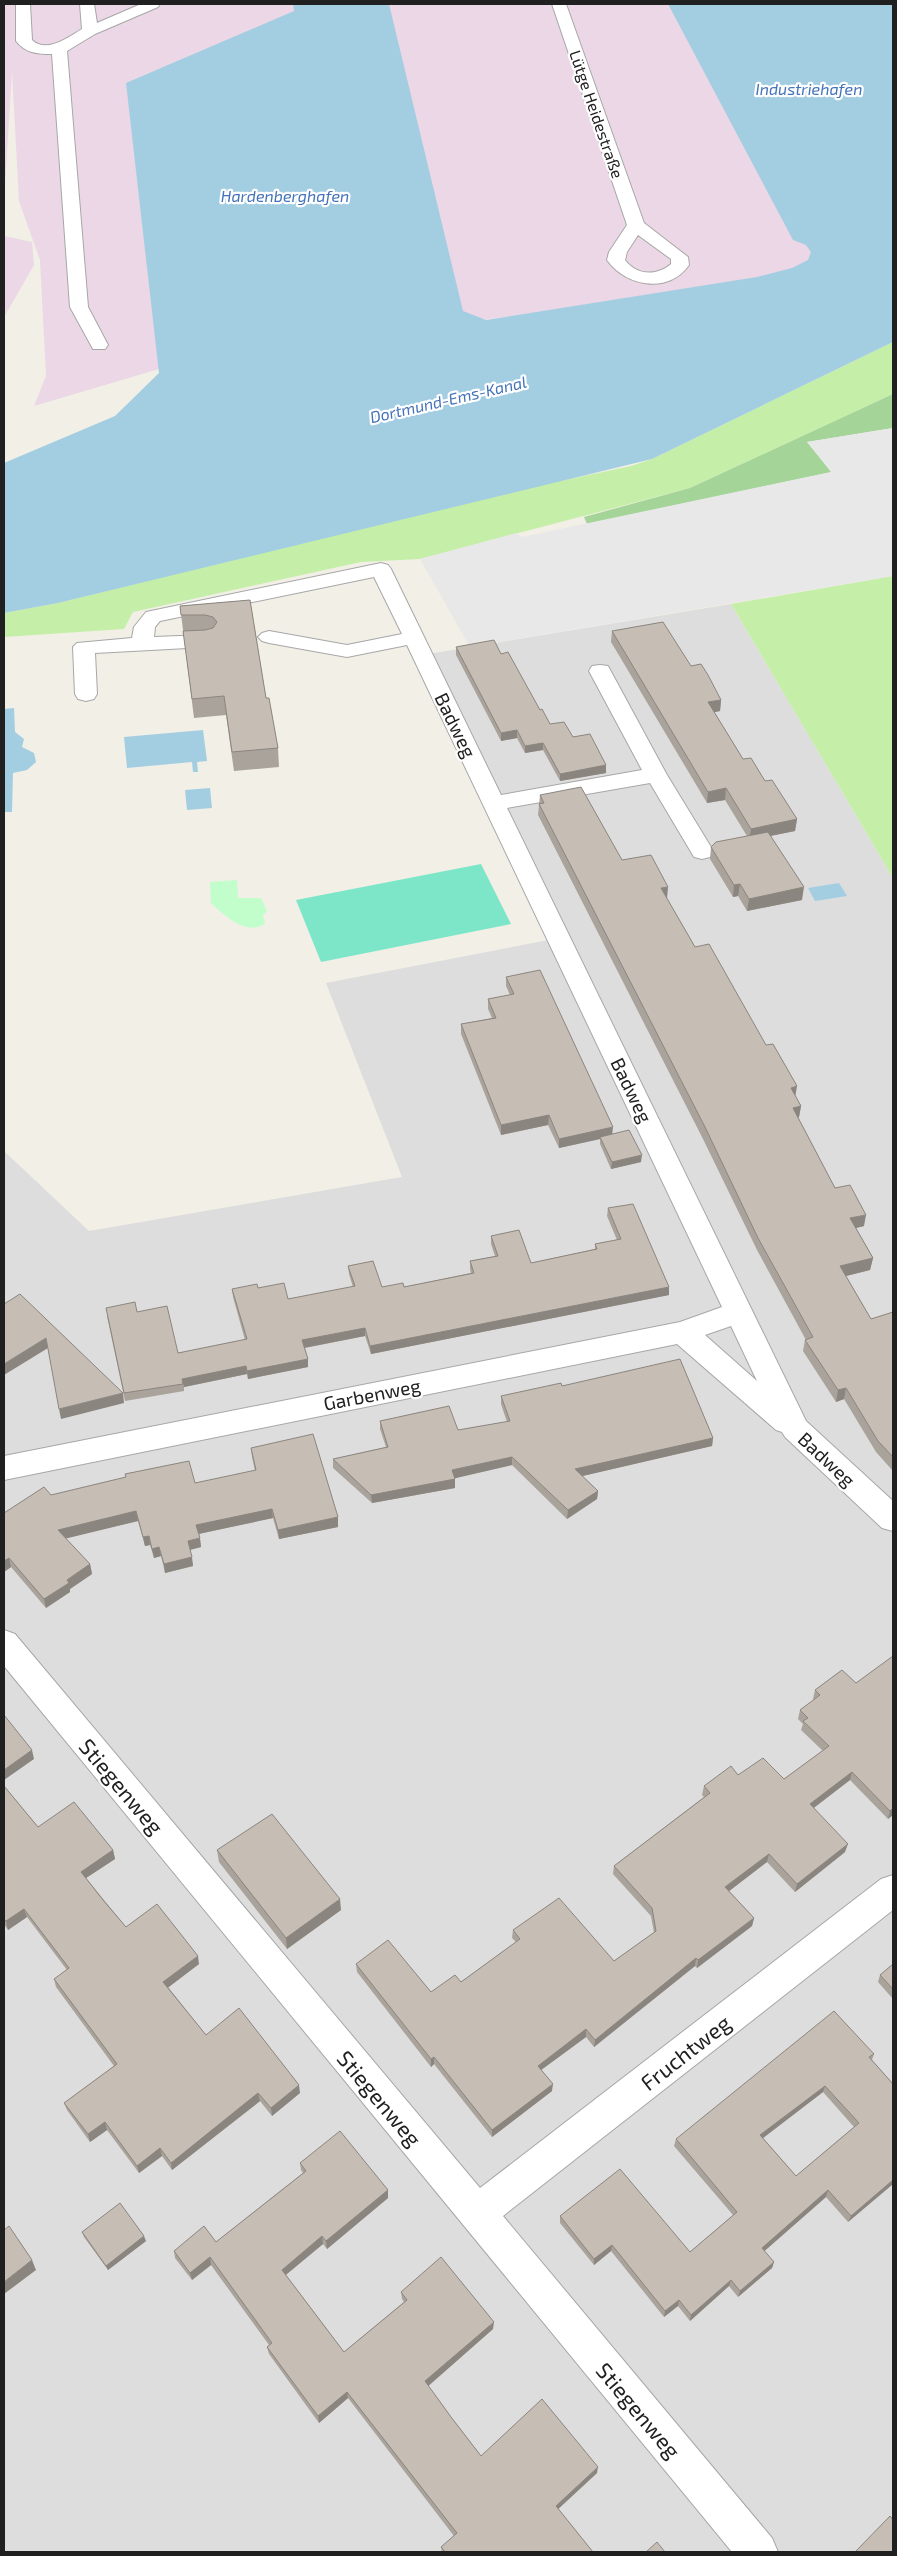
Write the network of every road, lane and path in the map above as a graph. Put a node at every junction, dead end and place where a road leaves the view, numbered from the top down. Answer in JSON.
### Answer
{"nodes":[{"id":1,"x":23,"y":4,"type":"edge"},
{"id":2,"x":87,"y":4,"type":"edge"},
{"id":3,"x":153,"y":4,"type":"edge"},
{"id":4,"x":559,"y":4,"type":"edge"},
{"id":5,"x":90,"y":31,"type":"junction"},
{"id":6,"x":59,"y":49,"type":"junction"},
{"id":7,"x":636,"y":225,"type":"dead end"},
{"id":8,"x":99,"y":345,"type":"dead end"},
{"id":9,"x":411,"y":634,"type":"junction"},
{"id":10,"x":269,"y":638,"type":"dead end"},
{"id":11,"x":206,"y":641,"type":"edge"},
{"id":12,"x":142,"y":642,"type":"junction"},
{"id":13,"x":600,"y":671,"type":"dead end"},
{"id":14,"x":86,"y":694,"type":"dead end"},
{"id":15,"x":656,"y":775,"type":"junction"},
{"id":16,"x":494,"y":803,"type":"junction"},
{"id":17,"x":702,"y":852,"type":"dead end"},
{"id":18,"x":739,"y":1312,"type":"junction"},
{"id":19,"x":682,"y":1332,"type":"junction"},
{"id":20,"x":794,"y":1429,"type":"junction"},
{"id":21,"x":10,"y":1470,"type":"edge"},
{"id":22,"x":893,"y":1519,"type":"edge"},
{"id":23,"x":4,"y":1643,"type":"edge"},
{"id":24,"x":893,"y":1890,"type":"edge"},
{"id":25,"x":476,"y":2214,"type":"junction"},
{"id":26,"x":758,"y":2552,"type":"edge"}],
"edges":[{"from":1,"to":6,"type":"street"},
{"from":2,"to":5,"type":"street"},
{"from":3,"to":5,"type":"street"},
{"from":4,"to":7,"type":"street","name":"Lütge Heidestraße"},
{"from":5,"to":6,"type":"street"},
{"from":6,"to":8,"type":"street"},
{"from":9,"to":10,"type":"street"},
{"from":9,"to":12,"type":"street","name":"Badweg"},
{"from":9,"to":16,"type":"street","name":"Badweg"},
{"from":11,"to":12,"type":"street"},
{"from":12,"to":14,"type":"street"},
{"from":13,"to":15,"type":"street"},
{"from":15,"to":16,"type":"street"},
{"from":15,"to":17,"type":"street"},
{"from":16,"to":18,"type":"street","name":"Badweg"},
{"from":18,"to":19,"type":"street","name":"Garbenweg"},
{"from":18,"to":20,"type":"street","name":"Badweg"},
{"from":19,"to":20,"type":"street"},
{"from":19,"to":21,"type":"street","name":"Garbenweg"},
{"from":20,"to":22,"type":"street","name":"Badweg"},
{"from":23,"to":25,"type":"street","name":"Stiegenweg"},
{"from":24,"to":25,"type":"street","name":"Fruchtweg"},
{"from":25,"to":26,"type":"street","name":"Stiegenweg"}]}
